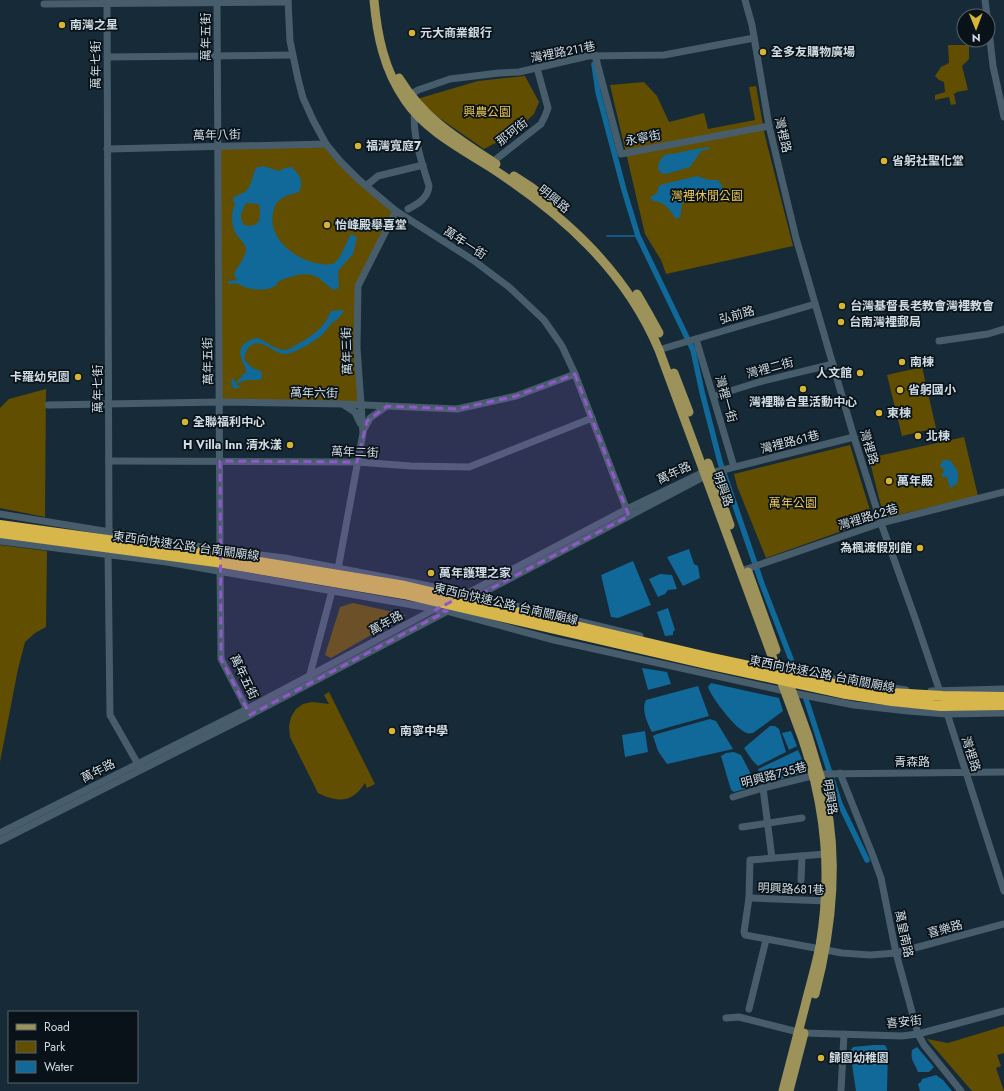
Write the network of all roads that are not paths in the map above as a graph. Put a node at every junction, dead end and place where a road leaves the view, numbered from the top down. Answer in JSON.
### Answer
{"nodes":[{"id":1,"x":374,"y":0,"type":"edge"},
{"id":2,"x":380,"y":0,"type":"edge"},
{"id":3,"x":745,"y":0,"type":"edge"},
{"id":4,"x":217,"y":1,"type":"edge"},
{"id":5,"x":288,"y":1,"type":"edge"},
{"id":6,"x":107,"y":2,"type":"edge"},
{"id":7,"x":44,"y":4,"type":"dead end"},
{"id":8,"x":754,"y":38,"type":"junction"},
{"id":9,"x":991,"y":48,"type":"edge"},
{"id":10,"x":217,"y":55,"type":"junction"},
{"id":11,"x":292,"y":55,"type":"junction"},
{"id":12,"x":595,"y":55,"type":"junction"},
{"id":13,"x":107,"y":57,"type":"junction"},
{"id":14,"x":537,"y":68,"type":"junction"},
{"id":15,"x":407,"y":97,"type":"junction"},
{"id":16,"x":416,"y":109,"type":"junction"},
{"id":17,"x":1004,"y":117,"type":"edge"},
{"id":18,"x":769,"y":126,"type":"junction"},
{"id":19,"x":326,"y":144,"type":"junction"},
{"id":20,"x":218,"y":146,"type":"junction"},
{"id":21,"x":107,"y":149,"type":"junction"},
{"id":22,"x":491,"y":164,"type":"junction"},
{"id":23,"x":423,"y":165,"type":"junction"},
{"id":24,"x":367,"y":186,"type":"junction"},
{"id":25,"x":408,"y":210,"type":"dead end"},
{"id":26,"x":396,"y":211,"type":"junction"},
{"id":27,"x":815,"y":304,"type":"junction"},
{"id":28,"x":1004,"y":329,"type":"edge"},
{"id":29,"x":696,"y":339,"type":"junction"},
{"id":30,"x":939,"y":341,"type":"dead end"},
{"id":31,"x":665,"y":348,"type":"junction"},
{"id":32,"x":833,"y":364,"type":"junction"},
{"id":33,"x":575,"y":374,"type":"junction"},
{"id":34,"x":714,"y":396,"type":"junction"},
{"id":35,"x":220,"y":402,"type":"junction"},
{"id":36,"x":109,"y":404,"type":"junction"},
{"id":37,"x":342,"y":404,"type":"junction"},
{"id":38,"x":48,"y":405,"type":"dead end"},
{"id":39,"x":361,"y":405,"type":"junction"},
{"id":40,"x":387,"y":406,"type":"junction"},
{"id":41,"x":592,"y":418,"type":"junction"},
{"id":42,"x":363,"y":433,"type":"junction"},
{"id":43,"x":854,"y":437,"type":"junction"},
{"id":44,"x":109,"y":461,"type":"junction"},
{"id":45,"x":220,"y":461,"type":"junction"},
{"id":46,"x":357,"y":462,"type":"junction"},
{"id":47,"x":732,"y":467,"type":"junction"},
{"id":48,"x":710,"y":473,"type":"junction"},
{"id":49,"x":1004,"y":492,"type":"edge"},
{"id":50,"x":628,"y":512,"type":"junction"},
{"id":51,"x":0,"y":514,"type":"edge"},
{"id":52,"x":0,"y":520,"type":"edge"},
{"id":53,"x":881,"y":523,"type":"junction"},
{"id":54,"x":0,"y":525,"type":"edge"},
{"id":55,"x":11,"y":527,"type":"junction"},
{"id":56,"x":110,"y":532,"type":"junction"},
{"id":57,"x":0,"y":533,"type":"edge"},
{"id":58,"x":21,"y":536,"type":"junction"},
{"id":59,"x":0,"y":537,"type":"edge"},
{"id":60,"x":0,"y":541,"type":"edge"},
{"id":61,"x":220,"y":550,"type":"junction"},
{"id":62,"x":107,"y":554,"type":"junction"},
{"id":63,"x":338,"y":569,"type":"junction"},
{"id":64,"x":747,"y":569,"type":"junction"},
{"id":65,"x":220,"y":571,"type":"junction"},
{"id":66,"x":332,"y":591,"type":"junction"},
{"id":67,"x":466,"y":594,"type":"junction"},
{"id":68,"x":476,"y":596,"type":"junction"},
{"id":69,"x":435,"y":610,"type":"junction"},
{"id":70,"x":447,"y":611,"type":"junction"},
{"id":71,"x":779,"y":667,"type":"junction"},
{"id":72,"x":309,"y":676,"type":"junction"},
{"id":73,"x":308,"y":684,"type":"junction"},
{"id":74,"x":1004,"y":689,"type":"edge"},
{"id":75,"x":940,"y":691,"type":"junction"},
{"id":76,"x":789,"y":692,"type":"junction"},
{"id":77,"x":999,"y":701,"type":"edge"},
{"id":78,"x":249,"y":712,"type":"junction"},
{"id":79,"x":1004,"y":713,"type":"edge"},
{"id":80,"x":947,"y":714,"type":"junction"},
{"id":81,"x":139,"y":767,"type":"junction"},
{"id":82,"x":966,"y":772,"type":"junction"},
{"id":83,"x":1004,"y":772,"type":"edge"},
{"id":84,"x":818,"y":774,"type":"junction"},
{"id":85,"x":840,"y":774,"type":"junction"},
{"id":86,"x":763,"y":788,"type":"junction"},
{"id":87,"x":734,"y":797,"type":"dead end"},
{"id":88,"x":49,"y":808,"type":"junction"},
{"id":89,"x":49,"y":816,"type":"junction"},
{"id":90,"x":802,"y":818,"type":"dead end"},
{"id":91,"x":767,"y":823,"type":"junction"},
{"id":92,"x":742,"y":827,"type":"dead end"},
{"id":93,"x":0,"y":833,"type":"edge"},
{"id":94,"x":0,"y":841,"type":"edge"},
{"id":95,"x":826,"y":854,"type":"junction"},
{"id":96,"x":802,"y":856,"type":"junction"},
{"id":97,"x":772,"y":858,"type":"junction"},
{"id":98,"x":801,"y":880,"type":"dead end"},
{"id":99,"x":1004,"y":891,"type":"edge"},
{"id":100,"x":749,"y":898,"type":"junction"},
{"id":101,"x":828,"y":901,"type":"junction"},
{"id":102,"x":1004,"y":924,"type":"edge"},
{"id":103,"x":766,"y":940,"type":"junction"},
{"id":104,"x":822,"y":949,"type":"junction"},
{"id":105,"x":896,"y":953,"type":"junction"},
{"id":106,"x":749,"y":1009,"type":"dead end"},
{"id":107,"x":1004,"y":1011,"type":"edge"},
{"id":108,"x":726,"y":1018,"type":"dead end"},
{"id":109,"x":801,"y":1032,"type":"junction"},
{"id":110,"x":844,"y":1034,"type":"junction"},
{"id":111,"x":918,"y":1034,"type":"junction"},
{"id":112,"x":783,"y":1091,"type":"edge"},
{"id":113,"x":789,"y":1091,"type":"edge"},
{"id":114,"x":841,"y":1091,"type":"edge"},
{"id":115,"x":961,"y":1091,"type":"edge"}],
"edges":[{"from":1,"to":15,"type":"main road","name":"明興路"},
{"from":2,"to":15,"type":"main road","name":"明興路"},
{"from":3,"to":8,"type":"street","name":"灣裡路"},
{"from":4,"to":5,"type":"street"},
{"from":4,"to":6,"type":"street"},
{"from":4,"to":10,"type":"street","name":"萬年五街"},
{"from":5,"to":11,"type":"street","name":"萬年一街"},
{"from":6,"to":7,"type":"street"},
{"from":6,"to":13,"type":"street","name":"萬年七街"},
{"from":8,"to":12,"type":"street","name":"灣裡路211巷"},
{"from":8,"to":18,"type":"street","name":"灣裡路"},
{"from":9,"to":17,"type":"street"},
{"from":10,"to":11,"type":"street"},
{"from":10,"to":13,"type":"street"},
{"from":10,"to":20,"type":"street","name":"萬年五街"},
{"from":11,"to":19,"type":"street","name":"萬年一街"},
{"from":12,"to":14,"type":"street","name":"灣裡路211巷"},
{"from":12,"to":18,"type":"street","name":"永寧街"},
{"from":13,"to":21,"type":"street","name":"萬年七街"},
{"from":14,"to":15,"type":"street","name":"灣裡路211巷"},
{"from":14,"to":22,"type":"street","name":"那珂街"},
{"from":15,"to":16,"type":"main road","name":"明興路"},
{"from":16,"to":22,"type":"main road","name":"明興路"},
{"from":16,"to":23,"type":"street"},
{"from":18,"to":27,"type":"street","name":"灣裡路"},
{"from":19,"to":20,"type":"street","name":"萬年八街"},
{"from":19,"to":24,"type":"street","name":"萬年一街"},
{"from":20,"to":21,"type":"street","name":"萬年八街"},
{"from":20,"to":35,"type":"street","name":"萬年五街"},
{"from":21,"to":36,"type":"street","name":"萬年七街"},
{"from":22,"to":31,"type":"main road","name":"明興路"},
{"from":22,"to":48,"type":"main road","name":"明興路"},
{"from":23,"to":24,"type":"street"},
{"from":23,"to":25,"type":"street"},
{"from":24,"to":26,"type":"street","name":"萬年一街"},
{"from":26,"to":33,"type":"street","name":"萬年一街"},
{"from":26,"to":39,"type":"street","name":"萬年三街"},
{"from":27,"to":29,"type":"street","name":"弘前路"},
{"from":27,"to":32,"type":"street","name":"灣裡路"},
{"from":28,"to":30,"type":"street"},
{"from":29,"to":31,"type":"street","name":"弘前路"},
{"from":29,"to":34,"type":"street","name":"灣裡一街"},
{"from":31,"to":48,"type":"main road","name":"明興路"},
{"from":32,"to":34,"type":"street","name":"灣裡二街"},
{"from":32,"to":43,"type":"street","name":"灣裡路"},
{"from":33,"to":40,"type":"street","name":"萬年六街"},
{"from":33,"to":41,"type":"street","name":"萬年一街"},
{"from":34,"to":47,"type":"street","name":"灣裡一街"},
{"from":35,"to":36,"type":"street","name":"萬年六街"},
{"from":35,"to":37,"type":"street","name":"萬年六街"},
{"from":35,"to":45,"type":"street","name":"萬年五街"},
{"from":36,"to":38,"type":"street","name":"萬年六街"},
{"from":36,"to":44,"type":"street","name":"萬年七街"},
{"from":37,"to":39,"type":"street","name":"萬年六街"},
{"from":37,"to":42,"type":"street"},
{"from":39,"to":40,"type":"street","name":"萬年六街"},
{"from":39,"to":42,"type":"street","name":"萬年三街"},
{"from":40,"to":42,"type":"street"},
{"from":41,"to":46,"type":"street","name":"萬年二街"},
{"from":41,"to":50,"type":"street","name":"萬年一街"},
{"from":42,"to":46,"type":"street","name":"萬年三街"},
{"from":43,"to":47,"type":"street","name":"灣裡路61巷"},
{"from":43,"to":53,"type":"street","name":"灣裡路"},
{"from":44,"to":45,"type":"street","name":"萬年二街"},
{"from":44,"to":56,"type":"street","name":"萬年七街"},
{"from":45,"to":46,"type":"street","name":"萬年二街"},
{"from":45,"to":61,"type":"street","name":"萬年五街"},
{"from":46,"to":63,"type":"street","name":"萬年三街"},
{"from":47,"to":48,"type":"street","name":"灣裡路61巷"},
{"from":48,"to":50,"type":"street","name":"萬年路"},
{"from":48,"to":64,"type":"main road","name":"明興路"},
{"from":49,"to":53,"type":"street","name":"灣裡路62巷"},
{"from":50,"to":67,"type":"street","name":"萬年路"},
{"from":50,"to":68,"type":"street","name":"萬年路"},
{"from":51,"to":56,"type":"street"},
{"from":52,"to":55,"type":"highway"},
{"from":53,"to":64,"type":"street","name":"灣裡路62巷"},
{"from":53,"to":75,"type":"street","name":"灣裡路"},
{"from":54,"to":55,"type":"highway","name":"東西向快速公路 台南關廟線"},
{"from":55,"to":77,"type":"highway","name":"東西向快速公路 台南關廟線"},
{"from":56,"to":61,"type":"street"},
{"from":56,"to":62,"type":"street","name":"萬年七街"},
{"from":57,"to":58,"type":"highway","name":"東西向快速公路 台南關廟線"},
{"from":58,"to":59,"type":"highway"},
{"from":58,"to":77,"type":"highway","name":"東西向快速公路 台南關廟線"},
{"from":60,"to":62,"type":"street"},
{"from":61,"to":63,"type":"street"},
{"from":61,"to":65,"type":"street","name":"萬年五街"},
{"from":62,"to":65,"type":"street"},
{"from":62,"to":81,"type":"street","name":"萬年七街"},
{"from":63,"to":67,"type":"street"},
{"from":64,"to":71,"type":"main road","name":"明興路"},
{"from":65,"to":66,"type":"street"},
{"from":65,"to":78,"type":"street","name":"萬年五街"},
{"from":66,"to":69,"type":"street"},
{"from":66,"to":72,"type":"street"},
{"from":67,"to":68,"type":"street"},
{"from":67,"to":69,"type":"street","name":"萬年路"},
{"from":68,"to":70,"type":"street","name":"萬年路"},
{"from":68,"to":71,"type":"street"},
{"from":69,"to":70,"type":"street"},
{"from":69,"to":72,"type":"street","name":"萬年路"},
{"from":70,"to":73,"type":"street","name":"萬年路"},
{"from":70,"to":76,"type":"street"},
{"from":71,"to":75,"type":"street"},
{"from":71,"to":76,"type":"main road","name":"明興路"},
{"from":72,"to":73,"type":"street"},
{"from":72,"to":78,"type":"street","name":"萬年路"},
{"from":73,"to":78,"type":"street","name":"萬年路"},
{"from":74,"to":75,"type":"street"},
{"from":75,"to":80,"type":"street","name":"灣裡路"},
{"from":76,"to":80,"type":"street"},
{"from":76,"to":84,"type":"main road","name":"明興路"},
{"from":78,"to":81,"type":"street","name":"萬年路"},
{"from":79,"to":80,"type":"street"},
{"from":80,"to":82,"type":"street","name":"灣裡路"},
{"from":81,"to":88,"type":"street","name":"萬年路"},
{"from":81,"to":89,"type":"street","name":"萬年路"},
{"from":82,"to":83,"type":"street","name":"青森路"},
{"from":82,"to":85,"type":"street","name":"青森路"},
{"from":82,"to":99,"type":"street","name":"灣裡路"},
{"from":84,"to":85,"type":"street","name":"青森路"},
{"from":84,"to":86,"type":"street","name":"明興路735巷"},
{"from":84,"to":95,"type":"main road","name":"明興路"},
{"from":84,"to":101,"type":"main road","name":"明興路"},
{"from":85,"to":105,"type":"street","name":"萬皇南路"},
{"from":86,"to":87,"type":"street","name":"明興路735巷"},
{"from":86,"to":91,"type":"street"},
{"from":88,"to":89,"type":"street"},
{"from":88,"to":93,"type":"street","name":"萬年路"},
{"from":89,"to":94,"type":"street","name":"萬年路"},
{"from":90,"to":91,"type":"street"},
{"from":91,"to":92,"type":"street"},
{"from":91,"to":97,"type":"street"},
{"from":95,"to":96,"type":"street"},
{"from":95,"to":101,"type":"main road","name":"明興路"},
{"from":96,"to":97,"type":"street"},
{"from":96,"to":98,"type":"street"},
{"from":97,"to":100,"type":"street"},
{"from":100,"to":101,"type":"street","name":"明興路681巷"},
{"from":100,"to":103,"type":"street","name":"喜樂路"},
{"from":101,"to":104,"type":"main road","name":"明興路"},
{"from":102,"to":105,"type":"street","name":"喜樂路"},
{"from":103,"to":104,"type":"street","name":"喜樂路"},
{"from":103,"to":106,"type":"street"},
{"from":104,"to":105,"type":"street","name":"喜樂路"},
{"from":104,"to":109,"type":"main road","name":"明興路"},
{"from":105,"to":111,"type":"street","name":"萬皇南路"},
{"from":107,"to":111,"type":"street","name":"喜安街"},
{"from":108,"to":109,"type":"street","name":"喜安街"},
{"from":109,"to":110,"type":"street","name":"喜安街"},
{"from":109,"to":112,"type":"main road","name":"明興路"},
{"from":109,"to":113,"type":"main road","name":"明興路"},
{"from":110,"to":111,"type":"street","name":"喜安街"},
{"from":110,"to":114,"type":"street"},
{"from":111,"to":115,"type":"street","name":"萬皇南路"}]}
